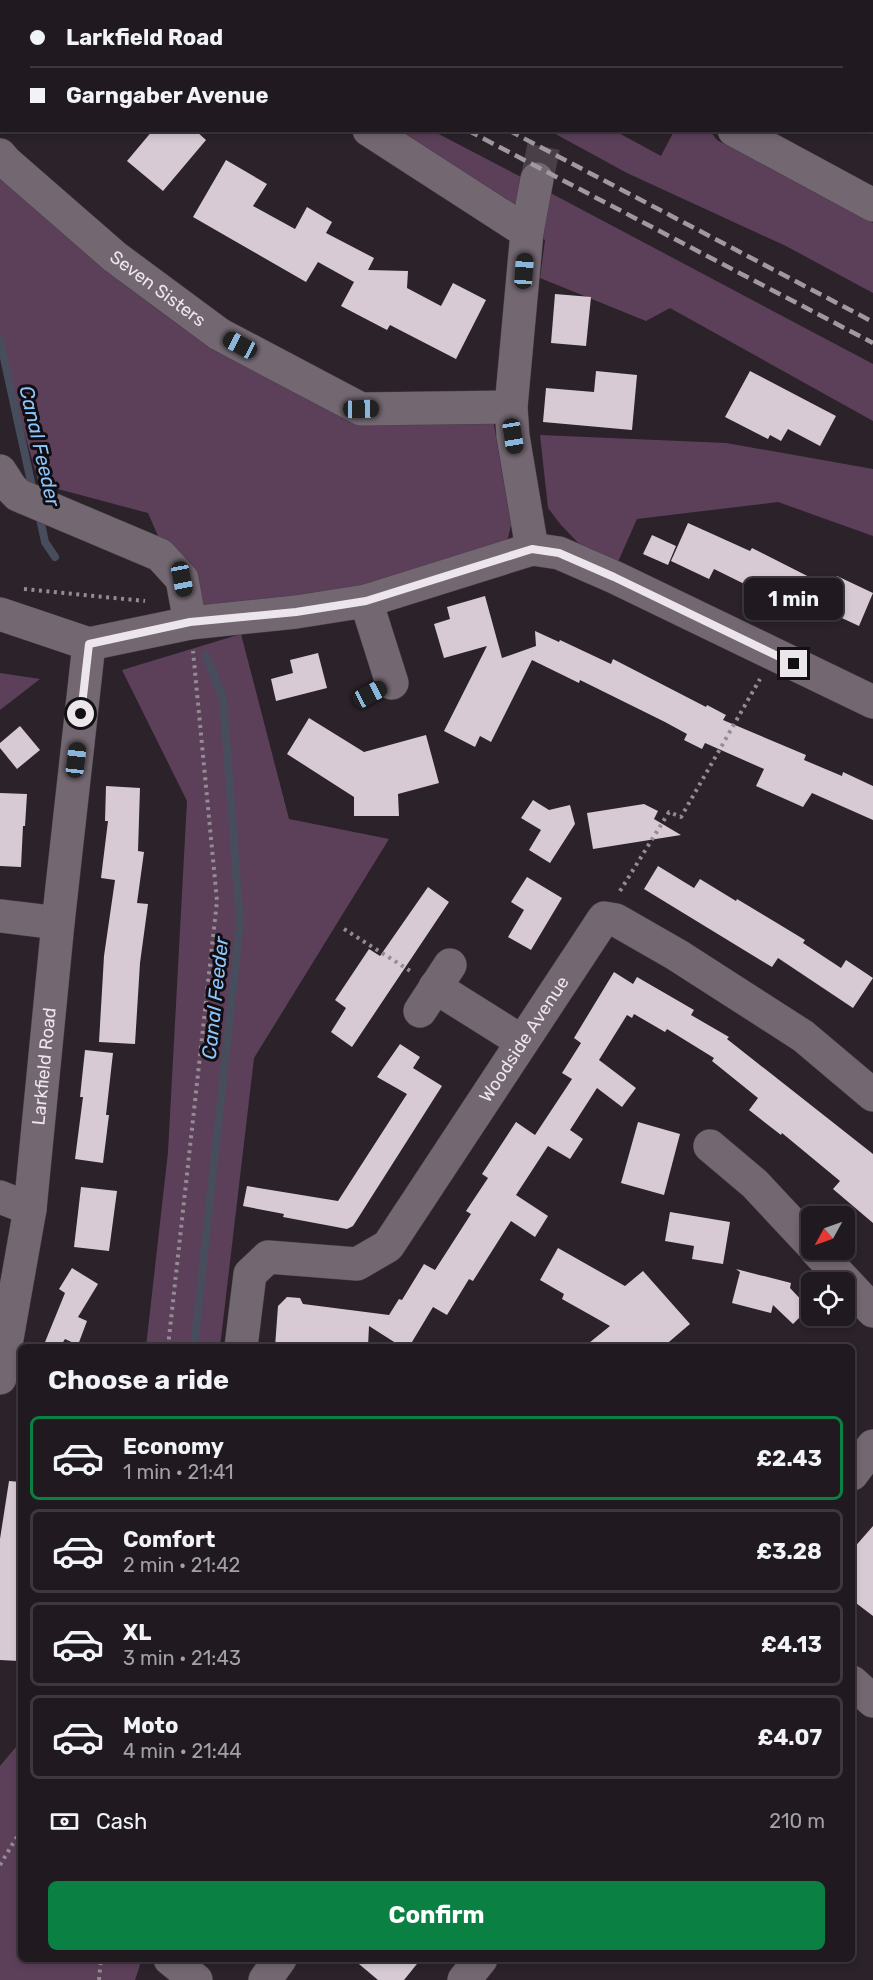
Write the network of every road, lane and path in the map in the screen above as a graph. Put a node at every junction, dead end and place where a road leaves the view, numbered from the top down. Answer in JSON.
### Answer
{"nodes":[{"id":1,"x":372,"y":132,"type":"edge"},
{"id":2,"x":738,"y":132,"type":"edge"},
{"id":3,"x":0,"y":155,"type":"edge"},
{"id":4,"x":537,"y":179,"type":"tunnel mouth"},
{"id":5,"x":873,"y":205,"type":"edge"},
{"id":6,"x":527,"y":232,"type":"junction"},
{"id":7,"x":511,"y":407,"type":"junction"},
{"id":8,"x":0,"y":471,"type":"edge"},
{"id":9,"x":532,"y":549,"type":"junction"},
{"id":10,"x":8,"y":601,"type":"edge"},
{"id":11,"x":150,"y":601,"type":"dead end"},
{"id":12,"x":366,"y":601,"type":"junction"},
{"id":13,"x":190,"y":622,"type":"junction"},
{"id":14,"x":89,"y":644,"type":"junction"},
{"id":15,"x":774,"y":654,"type":"junction"},
{"id":16,"x":392,"y":687,"type":"dead end"},
{"id":17,"x":873,"y":702,"type":"edge"},
{"id":18,"x":0,"y":916,"type":"edge"},
{"id":19,"x":604,"y":918,"type":"junction"},
{"id":20,"x":58,"y":923,"type":"junction"},
{"id":21,"x":344,"y":929,"type":"dead end"},
{"id":22,"x":435,"y":988,"type":"joint"},
{"id":23,"x":521,"y":1041,"type":"junction"},
{"id":24,"x":873,"y":1095,"type":"edge"},
{"id":25,"x":710,"y":1146,"type":"dead end"},
{"id":26,"x":0,"y":1197,"type":"edge"},
{"id":27,"x":30,"y":1209,"type":"junction"},
{"id":28,"x":801,"y":1233,"type":"edge"},
{"id":29,"x":825,"y":1260,"type":"edge"},
{"id":30,"x":873,"y":1311,"type":"edge"},
{"id":31,"x":168,"y":1344,"type":"edge"},
{"id":32,"x":241,"y":1344,"type":"edge"},
{"id":33,"x":0,"y":1378,"type":"edge"},
{"id":34,"x":873,"y":1446,"type":"edge"},
{"id":35,"x":855,"y":1470,"type":"edge"},
{"id":36,"x":855,"y":1685,"type":"edge"},
{"id":37,"x":873,"y":1701,"type":"edge"},
{"id":38,"x":18,"y":1835,"type":"edge"},
{"id":39,"x":0,"y":1865,"type":"edge"},
{"id":40,"x":101,"y":1962,"type":"edge"},
{"id":41,"x":174,"y":1962,"type":"edge"},
{"id":42,"x":278,"y":1962,"type":"edge"},
{"id":43,"x":478,"y":1962,"type":"edge"},
{"id":44,"x":99,"y":1980,"type":"edge"},
{"id":45,"x":196,"y":1980,"type":"edge"},
{"id":46,"x":265,"y":1980,"type":"edge"},
{"id":47,"x":464,"y":1980,"type":"edge"}],
"edges":[{"from":1,"to":6,"type":"street"},
{"from":2,"to":5,"type":"street"},
{"from":3,"to":7,"type":"street","name":"Seven Sisters"},
{"from":4,"to":6,"type":"street"},
{"from":6,"to":7,"type":"street"},
{"from":7,"to":9,"type":"street"},
{"from":8,"to":13,"type":"street"},
{"from":9,"to":12,"type":"street"},
{"from":9,"to":15,"type":"street"},
{"from":10,"to":11,"type":"path"},
{"from":10,"to":14,"type":"street"},
{"from":12,"to":13,"type":"street"},
{"from":12,"to":16,"type":"street"},
{"from":13,"to":14,"type":"street"},
{"from":13,"to":31,"type":"path"},
{"from":14,"to":20,"type":"street","name":"Larkfield Road"},
{"from":15,"to":17,"type":"street"},
{"from":15,"to":19,"type":"path"},
{"from":18,"to":20,"type":"street"},
{"from":19,"to":23,"type":"street","name":"Woodside Avenue"},
{"from":19,"to":24,"type":"street"},
{"from":20,"to":27,"type":"street","name":"Larkfield Road"},
{"from":21,"to":22,"type":"path"},
{"from":22,"to":23,"type":"street"},
{"from":23,"to":32,"type":"street","name":"Woodside Avenue"},
{"from":25,"to":28,"type":"street"},
{"from":26,"to":27,"type":"street"},
{"from":27,"to":33,"type":"street","name":"Larkfield Road"},
{"from":29,"to":30,"type":"street"},
{"from":34,"to":35,"type":"street"},
{"from":36,"to":37,"type":"street"},
{"from":38,"to":39,"type":"path"},
{"from":40,"to":44,"type":"path"},
{"from":41,"to":45,"type":"street"},
{"from":42,"to":46,"type":"street"},
{"from":43,"to":47,"type":"street"}]}
